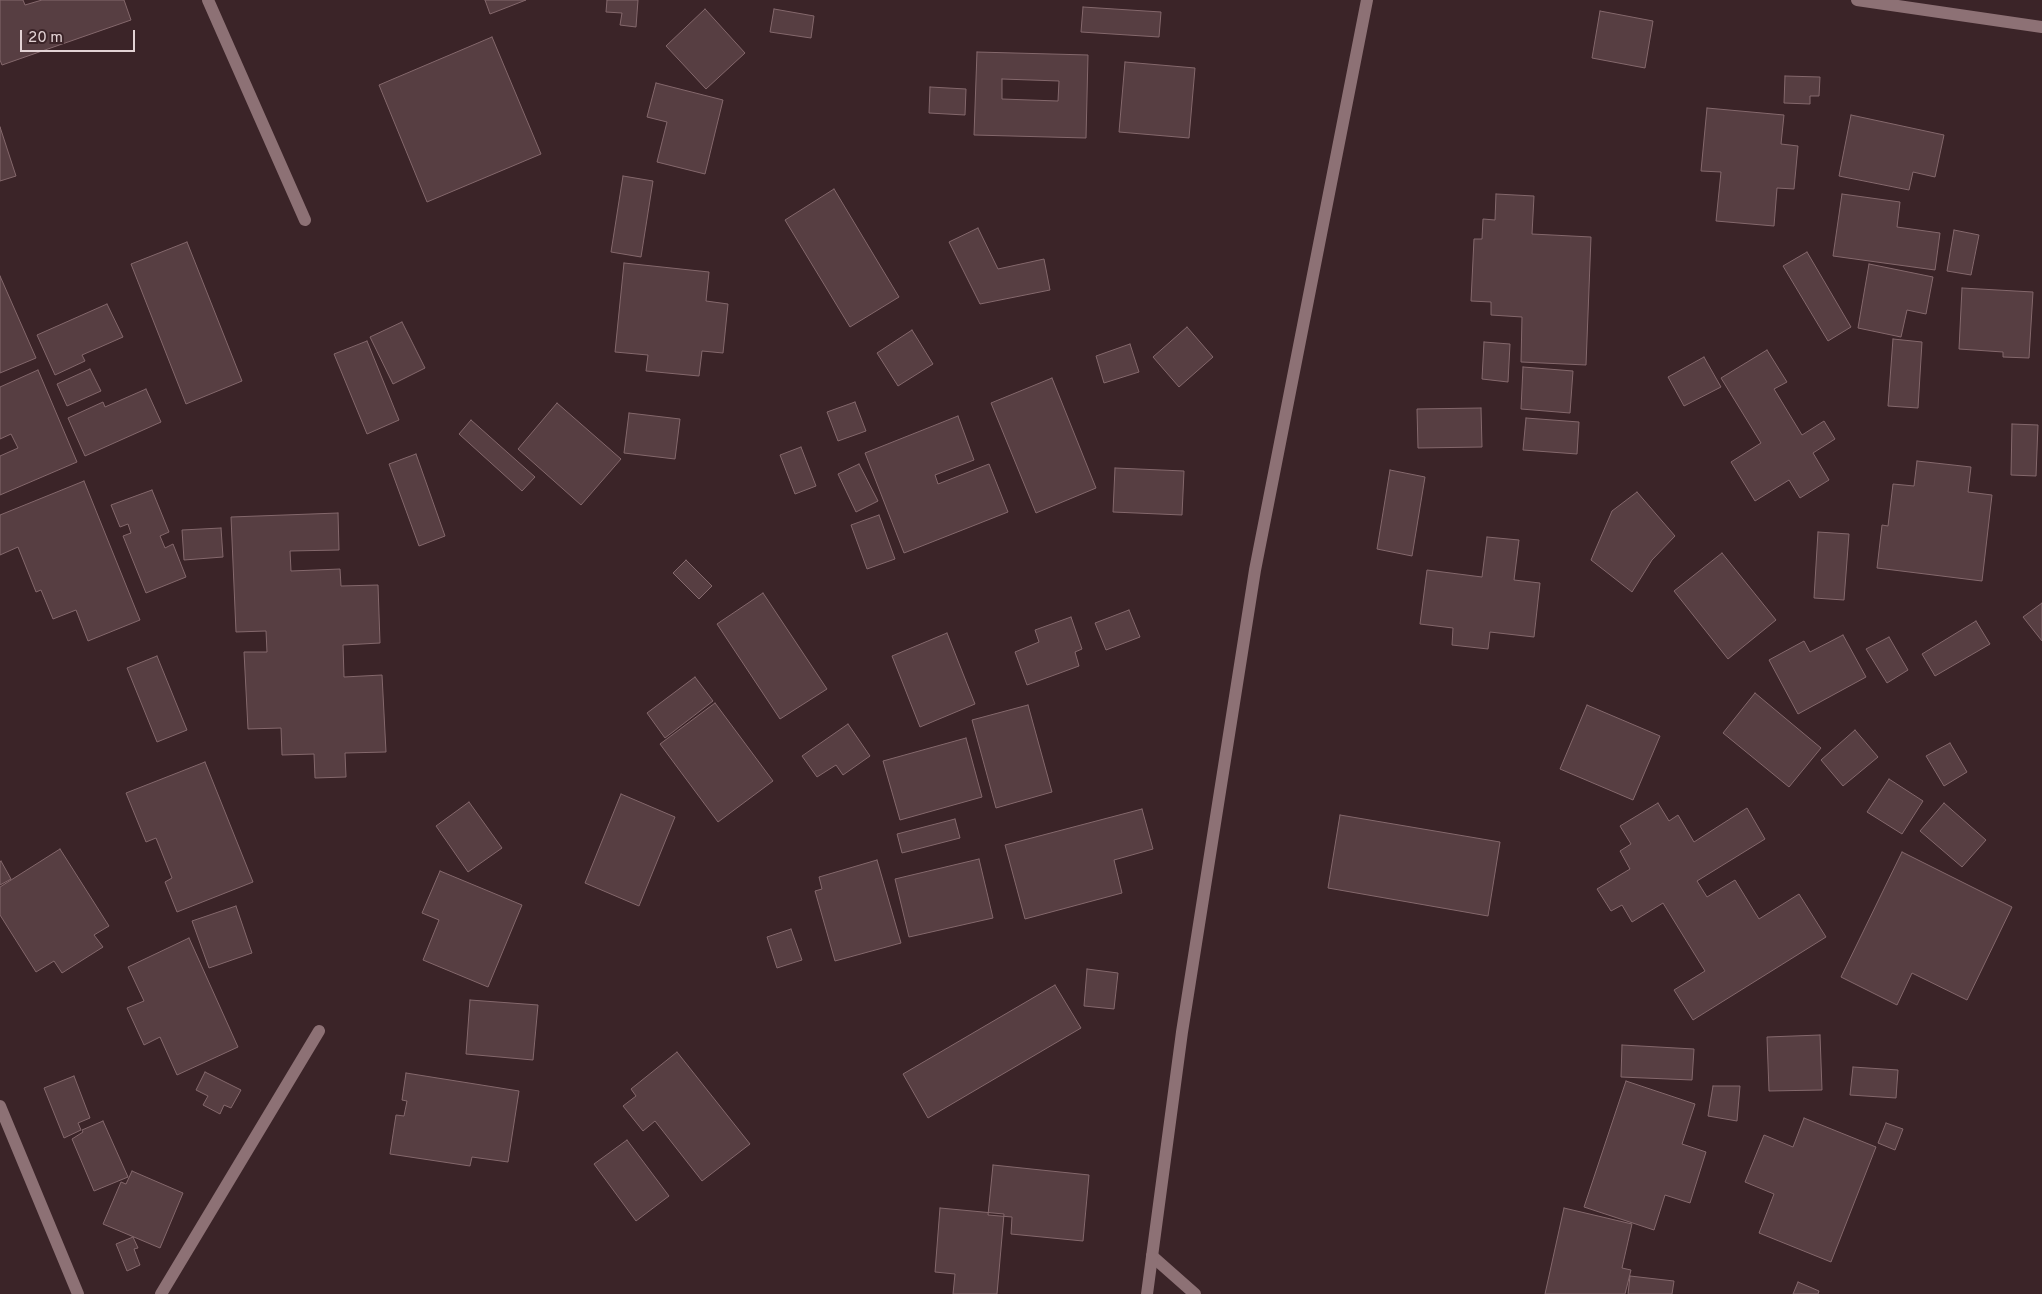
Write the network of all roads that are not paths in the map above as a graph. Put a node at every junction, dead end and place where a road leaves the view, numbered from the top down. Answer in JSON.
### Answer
{"nodes":[{"id":1,"x":208,"y":0,"type":"edge"},
{"id":2,"x":1367,"y":0,"type":"edge"},
{"id":3,"x":1857,"y":0,"type":"edge"},
{"id":4,"x":2042,"y":27,"type":"edge"},
{"id":5,"x":305,"y":220,"type":"dead end"},
{"id":6,"x":319,"y":1031,"type":"dead end"},
{"id":7,"x":0,"y":1106,"type":"edge"},
{"id":8,"x":1152,"y":1256,"type":"junction"},
{"id":9,"x":78,"y":1294,"type":"edge"},
{"id":10,"x":161,"y":1294,"type":"edge"},
{"id":11,"x":1147,"y":1294,"type":"edge"},
{"id":12,"x":1195,"y":1294,"type":"edge"}],
"edges":[{"from":1,"to":5,"type":"street"},
{"from":2,"to":8,"type":"street"},
{"from":3,"to":4,"type":"street"},
{"from":6,"to":10,"type":"street"},
{"from":7,"to":9,"type":"street"},
{"from":8,"to":11,"type":"street"},
{"from":8,"to":12,"type":"street"}]}
